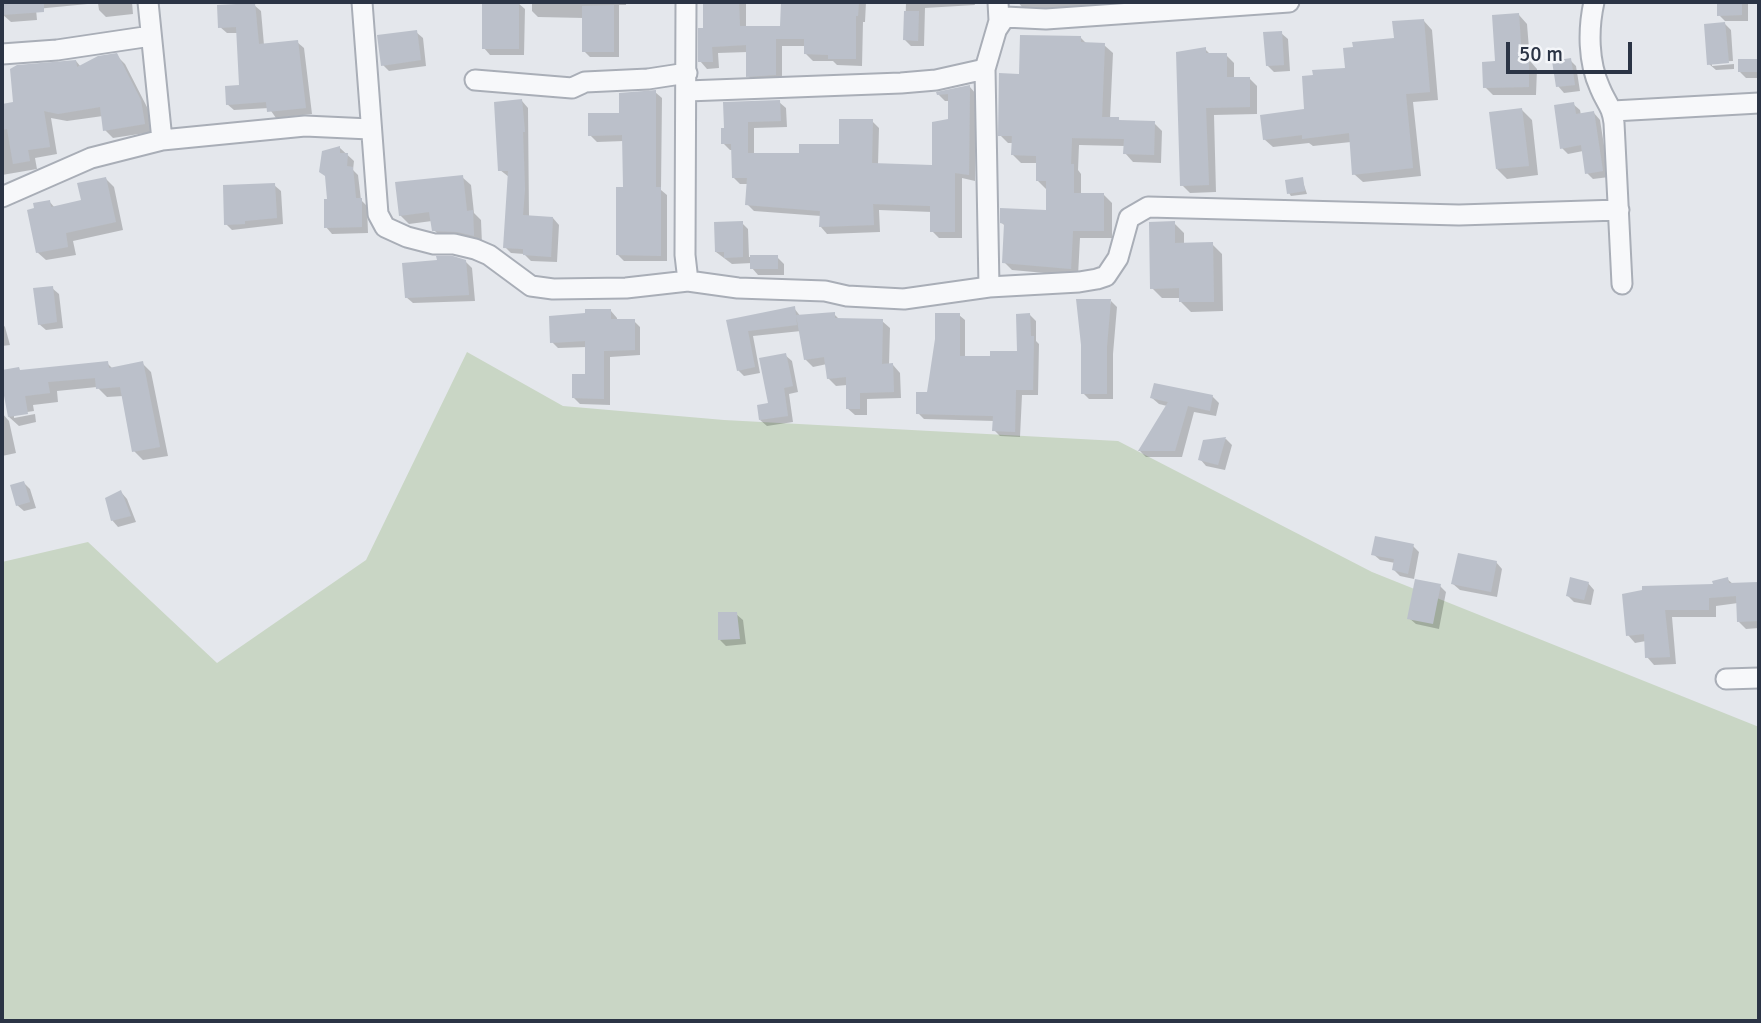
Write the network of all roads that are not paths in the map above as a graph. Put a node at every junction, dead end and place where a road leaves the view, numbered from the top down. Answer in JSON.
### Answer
{"nodes":[{"id":1,"x":148,"y":2,"type":"edge"},
{"id":2,"x":362,"y":2,"type":"edge"},
{"id":3,"x":686,"y":2,"type":"edge"},
{"id":4,"x":998,"y":2,"type":"edge"},
{"id":5,"x":1289,"y":2,"type":"edge"},
{"id":6,"x":1594,"y":2,"type":"edge"},
{"id":7,"x":997,"y":29,"type":"junction"},
{"id":8,"x":150,"y":36,"type":"junction"},
{"id":9,"x":2,"y":54,"type":"edge"},
{"id":10,"x":985,"y":69,"type":"junction"},
{"id":11,"x":475,"y":80,"type":"dead end"},
{"id":12,"x":687,"y":82,"type":"junction"},
{"id":13,"x":1759,"y":103,"type":"edge"},
{"id":14,"x":1613,"y":111,"type":"junction"},
{"id":15,"x":370,"y":129,"type":"junction"},
{"id":16,"x":162,"y":140,"type":"junction"},
{"id":17,"x":2,"y":197,"type":"edge"},
{"id":18,"x":1619,"y":210,"type":"junction"},
{"id":19,"x":688,"y":281,"type":"junction"},
{"id":20,"x":1622,"y":284,"type":"dead end"},
{"id":21,"x":989,"y":287,"type":"junction"},
{"id":22,"x":1759,"y":678,"type":"edge"},
{"id":23,"x":1726,"y":679,"type":"dead end"}],
"edges":[{"from":1,"to":8,"type":"street"},
{"from":2,"to":15,"type":"street"},
{"from":3,"to":12,"type":"street"},
{"from":4,"to":7,"type":"street"},
{"from":5,"to":7,"type":"street"},
{"from":6,"to":14,"type":"street"},
{"from":7,"to":10,"type":"street"},
{"from":8,"to":9,"type":"street"},
{"from":8,"to":16,"type":"street"},
{"from":10,"to":12,"type":"street"},
{"from":10,"to":21,"type":"street"},
{"from":11,"to":12,"type":"street"},
{"from":12,"to":19,"type":"street"},
{"from":13,"to":14,"type":"street"},
{"from":14,"to":18,"type":"street"},
{"from":15,"to":16,"type":"street"},
{"from":15,"to":19,"type":"street"},
{"from":16,"to":17,"type":"street"},
{"from":18,"to":20,"type":"street"},
{"from":18,"to":21,"type":"street"},
{"from":19,"to":21,"type":"street"},
{"from":22,"to":23,"type":"street"}]}
